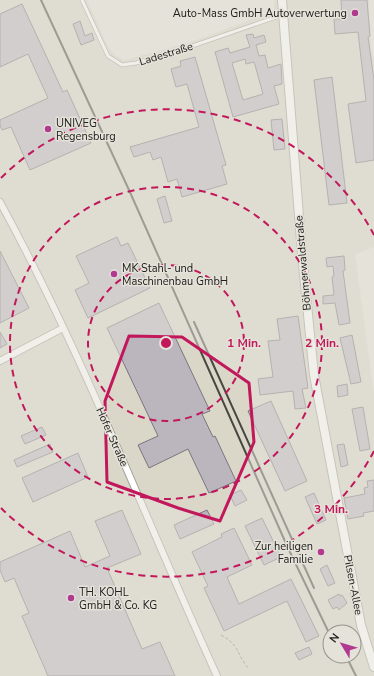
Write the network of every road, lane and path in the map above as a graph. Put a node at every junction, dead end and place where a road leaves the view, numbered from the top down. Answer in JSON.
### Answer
{"nodes":[{"id":1,"x":82,"y":0,"type":"edge"},
{"id":2,"x":282,"y":0,"type":"edge"},
{"id":3,"x":283,"y":14,"type":"junction"},
{"id":4,"x":0,"y":202,"type":"edge"},
{"id":5,"x":63,"y":328,"type":"junction"},
{"id":6,"x":0,"y":361,"type":"edge"},
{"id":7,"x":342,"y":524,"type":"joint"},
{"id":8,"x":221,"y":635,"type":"dead end"},
{"id":9,"x":374,"y":667,"type":"edge"},
{"id":10,"x":249,"y":669,"type":"dead end"},
{"id":11,"x":217,"y":676,"type":"edge"}],
"edges":[{"from":1,"to":3,"type":"lane","name":"Ladestraße"},
{"from":2,"to":3,"type":"street","name":"Böhmerwaldstraße"},
{"from":3,"to":7,"type":"street","name":"Böhmerwaldstraße"},
{"from":4,"to":5,"type":"street","name":"Hofer Straße"},
{"from":5,"to":6,"type":"street"},
{"from":5,"to":11,"type":"street","name":"Hofer Straße"},
{"from":7,"to":9,"type":"street","name":"Pilsen-Allee"},
{"from":8,"to":10,"type":"path"}]}
